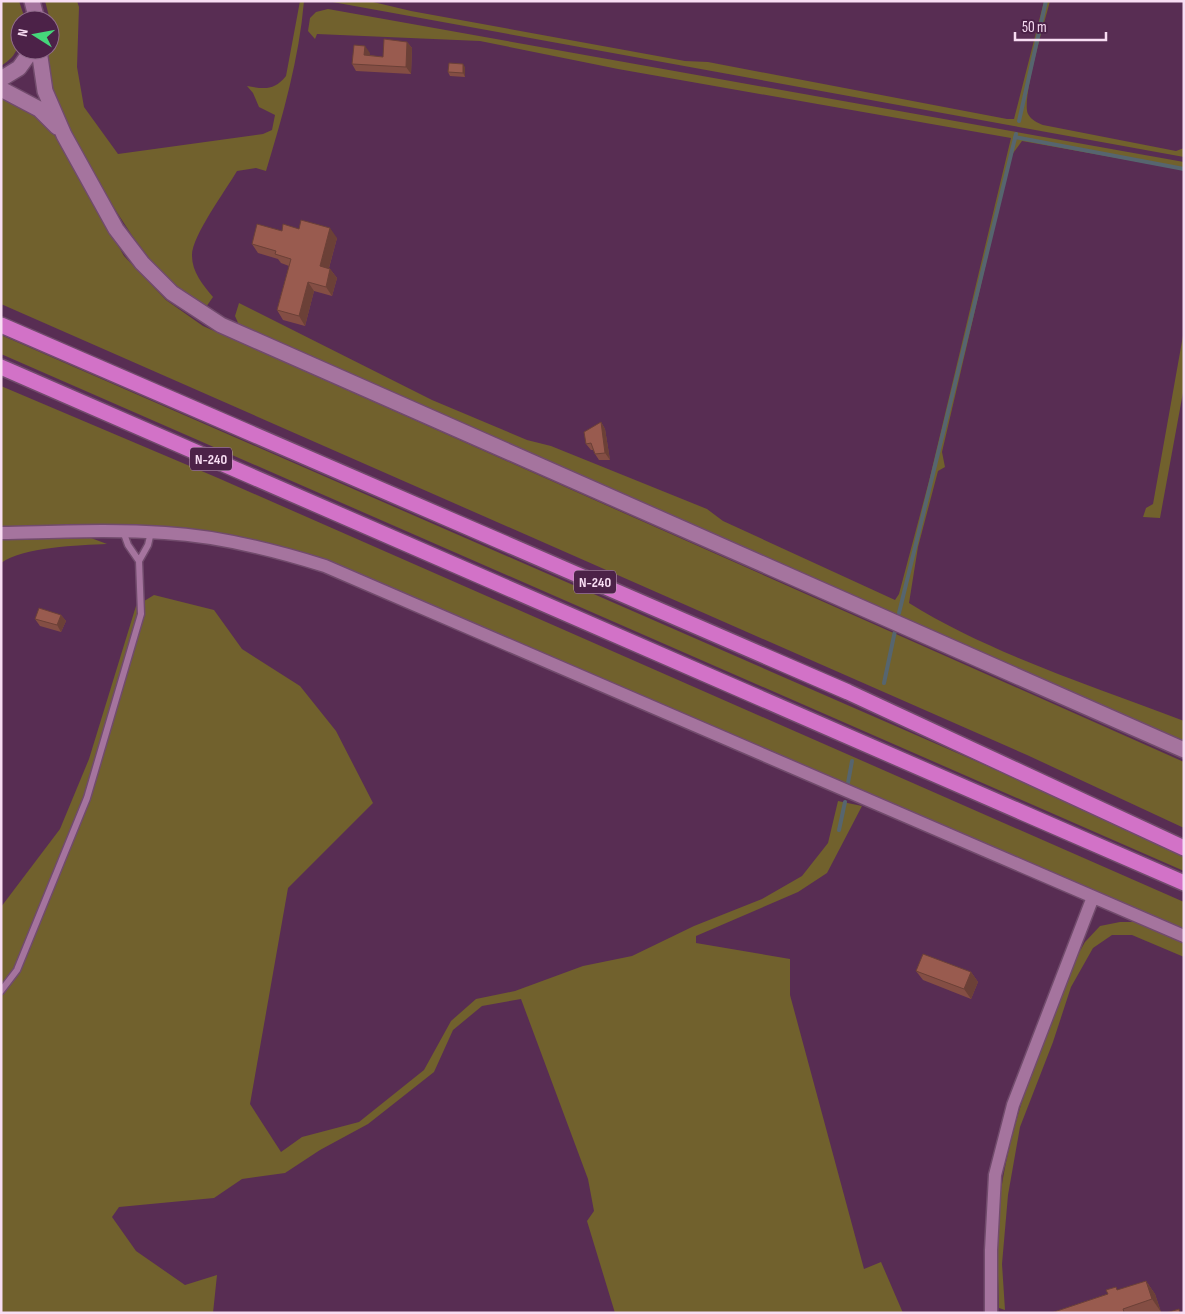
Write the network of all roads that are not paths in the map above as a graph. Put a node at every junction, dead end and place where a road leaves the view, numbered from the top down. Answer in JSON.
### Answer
{"nodes":[{"id":1,"x":25,"y":60,"type":"edge"},
{"id":2,"x":40,"y":60,"type":"edge"},
{"id":3,"x":1,"y":79,"type":"edge"},
{"id":4,"x":1,"y":89,"type":"edge"},
{"id":5,"x":64,"y":135,"type":"junction"},
{"id":6,"x":1,"y":325,"type":"edge"},
{"id":7,"x":1,"y":367,"type":"edge"},
{"id":8,"x":123,"y":531,"type":"junction"},
{"id":9,"x":151,"y":532,"type":"junction"},
{"id":10,"x":1,"y":533,"type":"edge"},
{"id":11,"x":139,"y":561,"type":"junction"},
{"id":12,"x":1184,"y":750,"type":"edge"},
{"id":13,"x":1184,"y":848,"type":"edge"},
{"id":14,"x":1184,"y":883,"type":"edge"},
{"id":15,"x":1094,"y":897,"type":"junction"},
{"id":16,"x":1184,"y":936,"type":"edge"},
{"id":17,"x":1,"y":991,"type":"edge"},
{"id":18,"x":991,"y":1313,"type":"edge"}],
"edges":[{"from":1,"to":3,"type":"street"},
{"from":2,"to":5,"type":"street"},
{"from":4,"to":5,"type":"street"},
{"from":5,"to":12,"type":"street"},
{"from":6,"to":13,"type":"highway","number":"N-240"},
{"from":7,"to":14,"type":"highway","number":"N-240"},
{"from":8,"to":9,"type":"street"},
{"from":8,"to":10,"type":"street"},
{"from":8,"to":11,"type":"lane"},
{"from":9,"to":11,"type":"lane"},
{"from":9,"to":15,"type":"street"},
{"from":11,"to":17,"type":"lane"},
{"from":15,"to":16,"type":"street"},
{"from":15,"to":18,"type":"street"}]}
